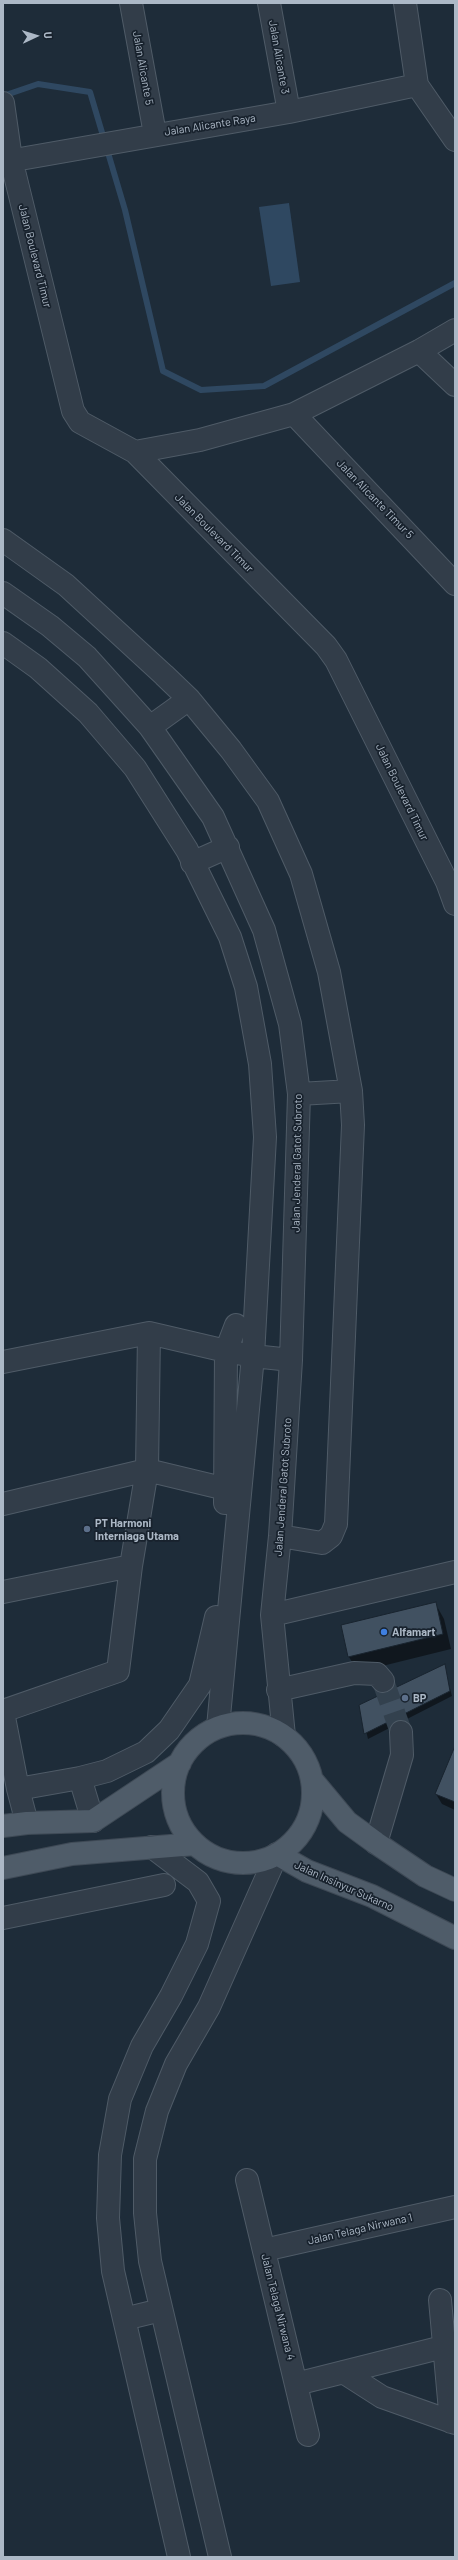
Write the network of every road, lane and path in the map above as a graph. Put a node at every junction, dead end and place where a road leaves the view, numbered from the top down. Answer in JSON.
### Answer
{"nodes":[{"id":1,"x":131,"y":3,"type":"edge"},
{"id":2,"x":269,"y":3,"type":"edge"},
{"id":3,"x":405,"y":3,"type":"edge"},
{"id":4,"x":417,"y":85,"type":"junction"},
{"id":5,"x":3,"y":103,"type":"edge"},
{"id":6,"x":289,"y":112,"type":"junction"},
{"id":7,"x":146,"y":136,"type":"junction"},
{"id":8,"x":455,"y":140,"type":"edge"},
{"id":9,"x":7,"y":160,"type":"edge"},
{"id":10,"x":455,"y":330,"type":"edge"},
{"id":11,"x":419,"y":351,"type":"junction"},
{"id":12,"x":455,"y":385,"type":"edge"},
{"id":13,"x":294,"y":414,"type":"junction"},
{"id":14,"x":135,"y":452,"type":"junction"},
{"id":15,"x":3,"y":540,"type":"edge"},
{"id":16,"x":455,"y":584,"type":"edge"},
{"id":17,"x":3,"y":593,"type":"edge"},
{"id":18,"x":3,"y":643,"type":"edge"},
{"id":19,"x":189,"y":699,"type":"junction"},
{"id":20,"x":150,"y":727,"type":"junction"},
{"id":21,"x":228,"y":847,"type":"junction"},
{"id":22,"x":192,"y":863,"type":"junction"},
{"id":23,"x":453,"y":893,"type":"edge"},
{"id":24,"x":351,"y":1091,"type":"junction"},
{"id":25,"x":300,"y":1094,"type":"junction"},
{"id":26,"x":236,"y":1325,"type":"dead end"},
{"id":27,"x":149,"y":1333,"type":"junction"},
{"id":28,"x":226,"y":1351,"type":"junction"},
{"id":29,"x":253,"y":1356,"type":"junction"},
{"id":30,"x":291,"y":1360,"type":"junction"},
{"id":31,"x":3,"y":1362,"type":"edge"},
{"id":32,"x":147,"y":1470,"type":"junction"},
{"id":33,"x":233,"y":1489,"type":"junction"},
{"id":34,"x":3,"y":1504,"type":"edge"},
{"id":35,"x":280,"y":1536,"type":"junction"},
{"id":36,"x":131,"y":1566,"type":"junction"},
{"id":37,"x":455,"y":1572,"type":"edge"},
{"id":38,"x":3,"y":1592,"type":"edge"},
{"id":39,"x":272,"y":1615,"type":"junction"},
{"id":40,"x":383,"y":1681,"type":"dead end"},
{"id":41,"x":278,"y":1690,"type":"junction"},
{"id":42,"x":3,"y":1712,"type":"edge"},
{"id":43,"x":218,"y":1727,"type":"junction"},
{"id":44,"x":401,"y":1732,"type":"tunnel mouth"},
{"id":45,"x":284,"y":1736,"type":"junction"},
{"id":46,"x":180,"y":1763,"type":"junction"},
{"id":47,"x":80,"y":1778,"type":"junction"},
{"id":48,"x":312,"y":1780,"type":"junction"},
{"id":49,"x":18,"y":1789,"type":"junction"},
{"id":50,"x":93,"y":1821,"type":"junction"},
{"id":51,"x":27,"y":1823,"type":"junction"},
{"id":52,"x":3,"y":1826,"type":"edge"},
{"id":53,"x":195,"y":1844,"type":"junction"},
{"id":54,"x":376,"y":1844,"type":"junction"},
{"id":55,"x":152,"y":1847,"type":"junction"},
{"id":56,"x":277,"y":1854,"type":"junction"},
{"id":57,"x":3,"y":1868,"type":"edge"},
{"id":58,"x":164,"y":1886,"type":"dead end"},
{"id":59,"x":455,"y":1890,"type":"edge"},
{"id":60,"x":3,"y":1918,"type":"edge"},
{"id":61,"x":455,"y":1938,"type":"edge"},
{"id":62,"x":247,"y":2180,"type":"dead end"},
{"id":63,"x":455,"y":2208,"type":"edge"},
{"id":64,"x":264,"y":2250,"type":"junction"},
{"id":65,"x":440,"y":2300,"type":"dead end"},
{"id":66,"x":161,"y":2310,"type":"junction"},
{"id":67,"x":124,"y":2319,"type":"junction"},
{"id":68,"x":443,"y":2347,"type":"junction"},
{"id":69,"x":343,"y":2372,"type":"junction"},
{"id":70,"x":296,"y":2384,"type":"junction"},
{"id":71,"x":453,"y":2422,"type":"edge"},
{"id":72,"x":308,"y":2435,"type":"dead end"},
{"id":73,"x":179,"y":2557,"type":"edge"},
{"id":74,"x":220,"y":2557,"type":"edge"}],
"edges":[{"from":1,"to":7,"type":"street","name":"Jalan Alicante 5"},
{"from":2,"to":6,"type":"street","name":"Jalan Alicante 3"},
{"from":3,"to":4,"type":"street"},
{"from":4,"to":6,"type":"street","name":"Jalan Alicante Raya"},
{"from":4,"to":8,"type":"street"},
{"from":5,"to":9,"type":"street","name":"Jalan Boulevard Timur"},
{"from":6,"to":7,"type":"street","name":"Jalan Alicante Raya"},
{"from":7,"to":9,"type":"street","name":"Jalan Alicante Raya"},
{"from":9,"to":14,"type":"street","name":"Jalan Boulevard Timur"},
{"from":10,"to":11,"type":"street"},
{"from":11,"to":12,"type":"street"},
{"from":11,"to":13,"type":"street"},
{"from":13,"to":14,"type":"street"},
{"from":13,"to":16,"type":"street","name":"Jalan Alicante Timur 5"},
{"from":14,"to":23,"type":"street","name":"Jalan Boulevard Timur"},
{"from":15,"to":19,"type":"street"},
{"from":17,"to":20,"type":"street","name":"Jalan Jenderal Gatot Subroto"},
{"from":18,"to":22,"type":"street"},
{"from":19,"to":20,"type":"street"},
{"from":19,"to":24,"type":"street"},
{"from":20,"to":21,"type":"street","name":"Jalan Jenderal Gatot Subroto"},
{"from":21,"to":22,"type":"street"},
{"from":21,"to":25,"type":"street","name":"Jalan Jenderal Gatot Subroto"},
{"from":22,"to":29,"type":"street"},
{"from":24,"to":25,"type":"street"},
{"from":24,"to":35,"type":"street"},
{"from":25,"to":30,"type":"street","name":"Jalan Jenderal Gatot Subroto"},
{"from":26,"to":28,"type":"street"},
{"from":27,"to":28,"type":"street"},
{"from":27,"to":31,"type":"street"},
{"from":27,"to":32,"type":"street"},
{"from":28,"to":29,"type":"street"},
{"from":28,"to":33,"type":"street"},
{"from":29,"to":30,"type":"street"},
{"from":29,"to":33,"type":"street"},
{"from":30,"to":35,"type":"street","name":"Jalan Jenderal Gatot Subroto"},
{"from":32,"to":33,"type":"street"},
{"from":32,"to":34,"type":"street"},
{"from":32,"to":36,"type":"street"},
{"from":33,"to":43,"type":"street"},
{"from":33,"to":47,"type":"street"},
{"from":35,"to":39,"type":"street","name":"Jalan Jenderal Gatot Subroto"},
{"from":36,"to":38,"type":"street"},
{"from":36,"to":42,"type":"street"},
{"from":37,"to":39,"type":"street"},
{"from":39,"to":41,"type":"street","name":"Jalan Jenderal Gatot Subroto"},
{"from":40,"to":41,"type":"street"},
{"from":41,"to":45,"type":"street","name":"Jalan Jenderal Gatot Subroto"},
{"from":42,"to":49,"type":"street"},
{"from":43,"to":45,"type":"main road"},
{"from":43,"to":46,"type":"main road"},
{"from":44,"to":54,"type":"street"},
{"from":45,"to":48,"type":"main road"},
{"from":46,"to":50,"type":"main road"},
{"from":46,"to":53,"type":"main road"},
{"from":47,"to":49,"type":"street"},
{"from":47,"to":50,"type":"street"},
{"from":48,"to":54,"type":"main road"},
{"from":48,"to":56,"type":"main road"},
{"from":49,"to":51,"type":"street"},
{"from":50,"to":51,"type":"main road"},
{"from":51,"to":52,"type":"main road"},
{"from":53,"to":55,"type":"main road"},
{"from":53,"to":56,"type":"main road"},
{"from":54,"to":59,"type":"main road"},
{"from":55,"to":57,"type":"main road"},
{"from":55,"to":67,"type":"street"},
{"from":56,"to":61,"type":"main road","name":"Jalan Insinyur Sukarno"},
{"from":56,"to":66,"type":"street"},
{"from":58,"to":60,"type":"street"},
{"from":62,"to":64,"type":"street","name":"Jalan Telaga Nirwana 4"},
{"from":63,"to":64,"type":"street","name":"Jalan Telaga Nirwana 1"},
{"from":64,"to":70,"type":"street","name":"Jalan Telaga Nirwana 4"},
{"from":65,"to":68,"type":"street"},
{"from":66,"to":67,"type":"street"},
{"from":66,"to":74,"type":"street"},
{"from":67,"to":73,"type":"street"},
{"from":68,"to":69,"type":"street"},
{"from":68,"to":71,"type":"street"},
{"from":69,"to":70,"type":"street"},
{"from":69,"to":71,"type":"street"},
{"from":70,"to":72,"type":"street","name":"Jalan Telaga Nirwana 4"}]}
